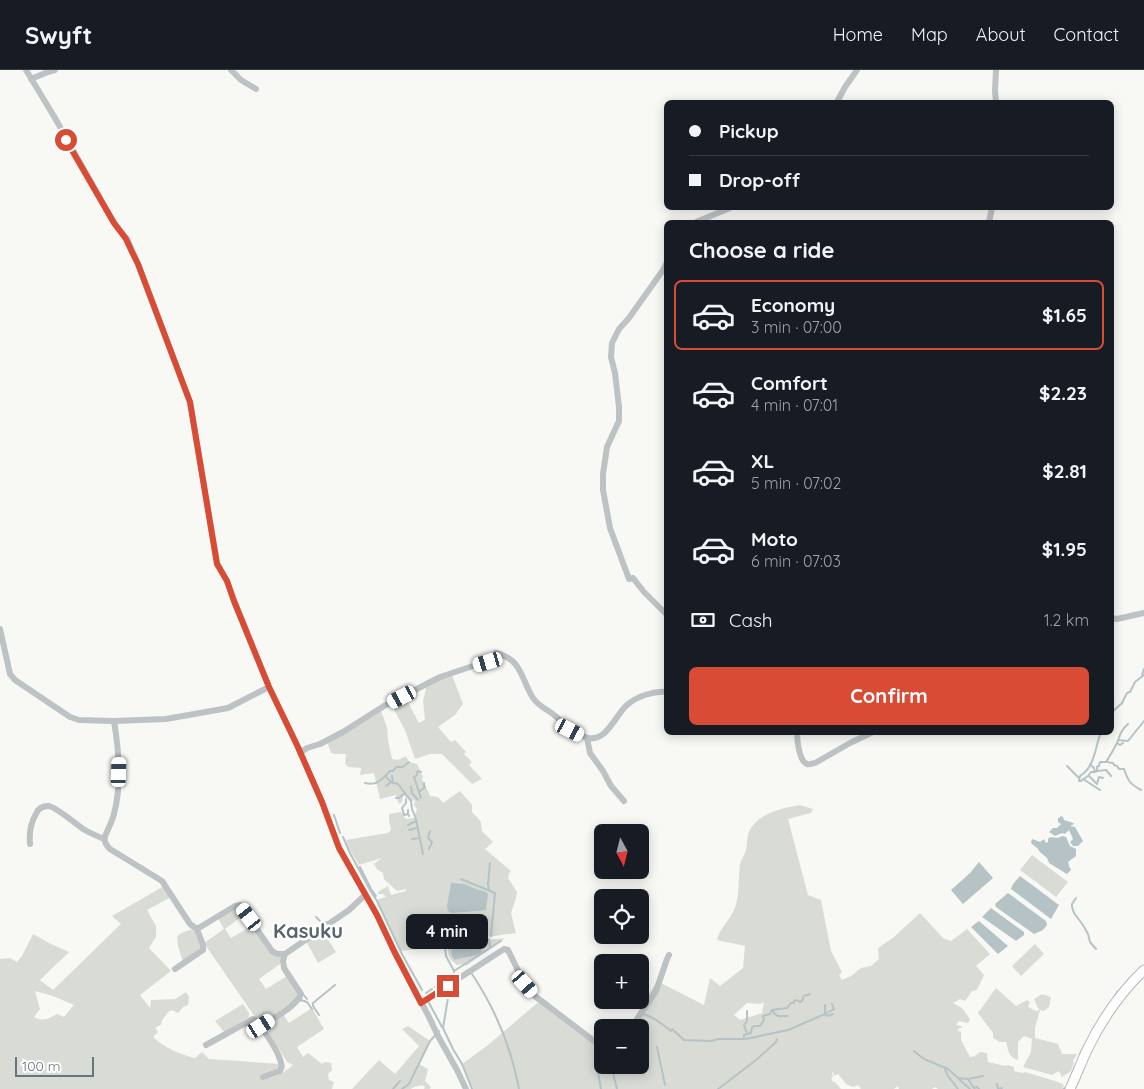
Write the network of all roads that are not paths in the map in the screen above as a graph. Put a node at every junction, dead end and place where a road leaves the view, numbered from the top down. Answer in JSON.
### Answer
{"nodes":[{"id":1,"x":26,"y":70,"type":"edge"},
{"id":2,"x":55,"y":70,"type":"edge"},
{"id":3,"x":230,"y":70,"type":"edge"},
{"id":4,"x":857,"y":70,"type":"edge"},
{"id":5,"x":996,"y":70,"type":"edge"},
{"id":6,"x":31,"y":79,"type":"junction"},
{"id":7,"x":256,"y":89,"type":"dead end"},
{"id":8,"x":838,"y":100,"type":"edge"},
{"id":9,"x":996,"y":100,"type":"edge"},
{"id":10,"x":725,"y":210,"type":"edge"},
{"id":11,"x":701,"y":220,"type":"edge"},
{"id":12,"x":664,"y":268,"type":"edge"},
{"id":13,"x":664,"y":612,"type":"edge"},
{"id":14,"x":1144,"y":613,"type":"edge"},
{"id":15,"x":1114,"y":618,"type":"edge"},
{"id":16,"x":0,"y":629,"type":"edge"},
{"id":17,"x":269,"y":687,"type":"junction"},
{"id":18,"x":664,"y":691,"type":"edge"},
{"id":19,"x":114,"y":721,"type":"junction"},
{"id":20,"x":797,"y":735,"type":"edge"},
{"id":21,"x":867,"y":735,"type":"edge"},
{"id":22,"x":587,"y":738,"type":"junction"},
{"id":23,"x":300,"y":753,"type":"junction"},
{"id":24,"x":624,"y":800,"type":"dead end"},
{"id":25,"x":104,"y":839,"type":"junction"},
{"id":26,"x":30,"y":844,"type":"dead end"},
{"id":27,"x":365,"y":895,"type":"junction"},
{"id":28,"x":197,"y":928,"type":"junction"},
{"id":29,"x":285,"y":954,"type":"junction"},
{"id":30,"x":669,"y":955,"type":"dead end"},
{"id":31,"x":174,"y":969,"type":"dead end"},
{"id":32,"x":1144,"y":970,"type":"edge"},
{"id":33,"x":421,"y":1003,"type":"junction"},
{"id":34,"x":637,"y":1019,"type":"edge"},
{"id":35,"x":261,"y":1026,"type":"junction"},
{"id":36,"x":594,"y":1041,"type":"edge"},
{"id":37,"x":206,"y":1045,"type":"dead end"},
{"id":38,"x":263,"y":1077,"type":"dead end"},
{"id":39,"x":466,"y":1089,"type":"edge"},
{"id":40,"x":1070,"y":1089,"type":"edge"}],
"edges":[{"from":1,"to":6,"type":"street"},
{"from":2,"to":6,"type":"street"},
{"from":3,"to":7,"type":"street"},
{"from":4,"to":8,"type":"street"},
{"from":5,"to":9,"type":"street"},
{"from":6,"to":17,"type":"street"},
{"from":10,"to":11,"type":"street"},
{"from":12,"to":13,"type":"street"},
{"from":14,"to":15,"type":"street"},
{"from":16,"to":19,"type":"street"},
{"from":17,"to":19,"type":"street"},
{"from":17,"to":23,"type":"street"},
{"from":18,"to":22,"type":"street"},
{"from":19,"to":25,"type":"street"},
{"from":20,"to":21,"type":"street"},
{"from":22,"to":23,"type":"street"},
{"from":22,"to":24,"type":"street"},
{"from":23,"to":27,"type":"street"},
{"from":25,"to":26,"type":"street"},
{"from":25,"to":28,"type":"street"},
{"from":27,"to":29,"type":"street"},
{"from":27,"to":33,"type":"street"},
{"from":28,"to":29,"type":"street"},
{"from":28,"to":31,"type":"street"},
{"from":29,"to":35,"type":"street"},
{"from":30,"to":34,"type":"street"},
{"from":32,"to":40,"type":"main road"},
{"from":33,"to":36,"type":"street"},
{"from":33,"to":39,"type":"street"},
{"from":35,"to":37,"type":"street"},
{"from":35,"to":38,"type":"street"}]}
